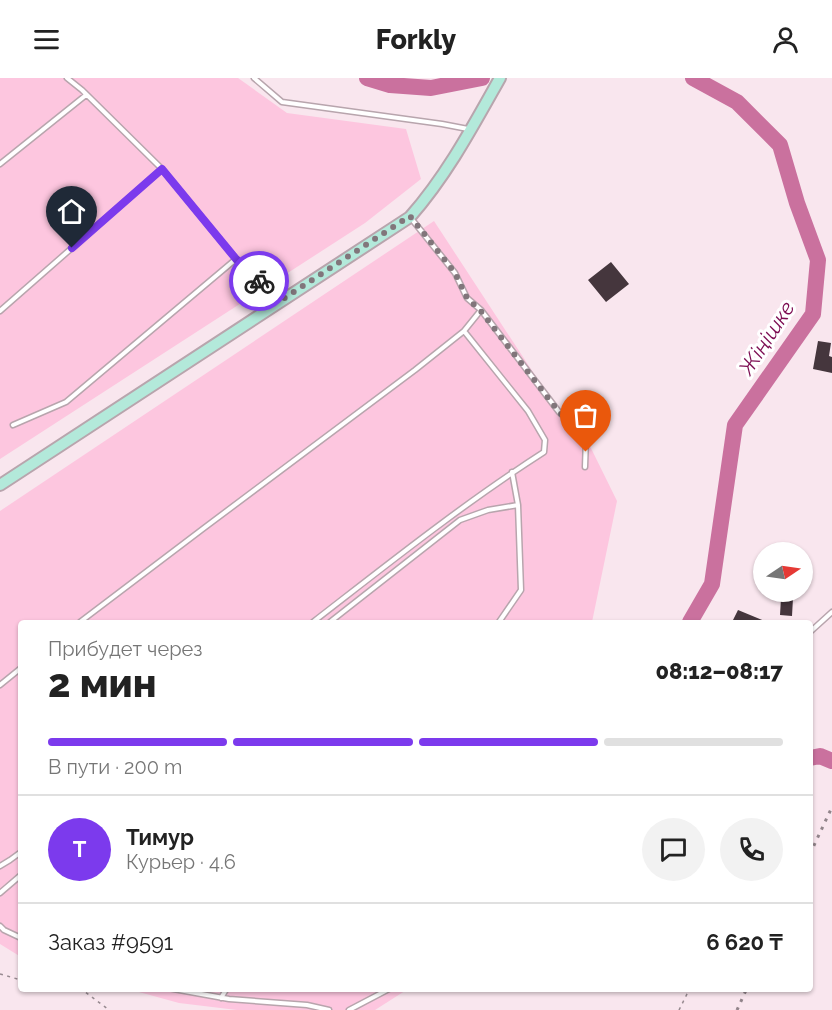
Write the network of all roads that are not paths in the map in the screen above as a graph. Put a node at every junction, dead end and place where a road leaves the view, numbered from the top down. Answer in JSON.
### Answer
{"nodes":[{"id":1,"x":67,"y":78,"type":"edge"},
{"id":2,"x":254,"y":78,"type":"edge"},
{"id":3,"x":501,"y":78,"type":"edge"},
{"id":4,"x":86,"y":95,"type":"junction"},
{"id":5,"x":473,"y":126,"type":"junction"},
{"id":6,"x":0,"y":164,"type":"edge"},
{"id":7,"x":162,"y":169,"type":"junction"},
{"id":8,"x":410,"y":216,"type":"junction"},
{"id":9,"x":236,"y":259,"type":"junction"},
{"id":10,"x":283,"y":299,"type":"junction"},
{"id":11,"x":480,"y":310,"type":"junction"},
{"id":12,"x":0,"y":311,"type":"edge"},
{"id":13,"x":464,"y":331,"type":"junction"},
{"id":14,"x":13,"y":425,"type":"dead end"},
{"id":15,"x":585,"y":467,"type":"dead end"},
{"id":16,"x":512,"y":472,"type":"junction"},
{"id":17,"x":0,"y":485,"type":"edge"},
{"id":18,"x":518,"y":505,"type":"junction"},
{"id":19,"x":832,"y":612,"type":"edge"},
{"id":20,"x":83,"y":620,"type":"edge"},
{"id":21,"x":316,"y":620,"type":"edge"},
{"id":22,"x":333,"y":620,"type":"edge"},
{"id":23,"x":500,"y":620,"type":"edge"},
{"id":24,"x":813,"y":629,"type":"edge"},
{"id":25,"x":18,"y":670,"type":"edge"},
{"id":26,"x":0,"y":685,"type":"edge"},
{"id":27,"x":18,"y":854,"type":"edge"},
{"id":28,"x":0,"y":866,"type":"edge"},
{"id":29,"x":18,"y":878,"type":"edge"},
{"id":30,"x":0,"y":893,"type":"edge"},
{"id":31,"x":0,"y":926,"type":"edge"},
{"id":32,"x":18,"y":937,"type":"edge"},
{"id":33,"x":189,"y":992,"type":"edge"},
{"id":34,"x":225,"y":992,"type":"edge"},
{"id":35,"x":383,"y":992,"type":"edge"},
{"id":36,"x":221,"y":998,"type":"junction"},
{"id":37,"x":330,"y":1010,"type":"edge"},
{"id":38,"x":349,"y":1010,"type":"edge"}],
"edges":[{"from":1,"to":4,"type":"lane"},
{"from":2,"to":5,"type":"lane"},
{"from":3,"to":5,"type":"street"},
{"from":4,"to":6,"type":"lane"},
{"from":4,"to":7,"type":"lane"},
{"from":5,"to":8,"type":"street"},
{"from":7,"to":9,"type":"lane"},
{"from":7,"to":12,"type":"lane"},
{"from":8,"to":10,"type":"street"},
{"from":8,"to":11,"type":"lane"},
{"from":9,"to":10,"type":"lane"},
{"from":9,"to":14,"type":"lane"},
{"from":10,"to":17,"type":"street"},
{"from":11,"to":13,"type":"lane"},
{"from":11,"to":15,"type":"lane"},
{"from":13,"to":16,"type":"lane"},
{"from":13,"to":20,"type":"lane"},
{"from":16,"to":18,"type":"lane"},
{"from":16,"to":21,"type":"lane"},
{"from":18,"to":22,"type":"lane"},
{"from":18,"to":23,"type":"lane"},
{"from":19,"to":24,"type":"lane"},
{"from":25,"to":26,"type":"lane"},
{"from":27,"to":28,"type":"lane"},
{"from":29,"to":30,"type":"lane"},
{"from":31,"to":32,"type":"lane"},
{"from":33,"to":36,"type":"lane"},
{"from":34,"to":36,"type":"lane"},
{"from":35,"to":38,"type":"lane"},
{"from":36,"to":37,"type":"lane"}]}
